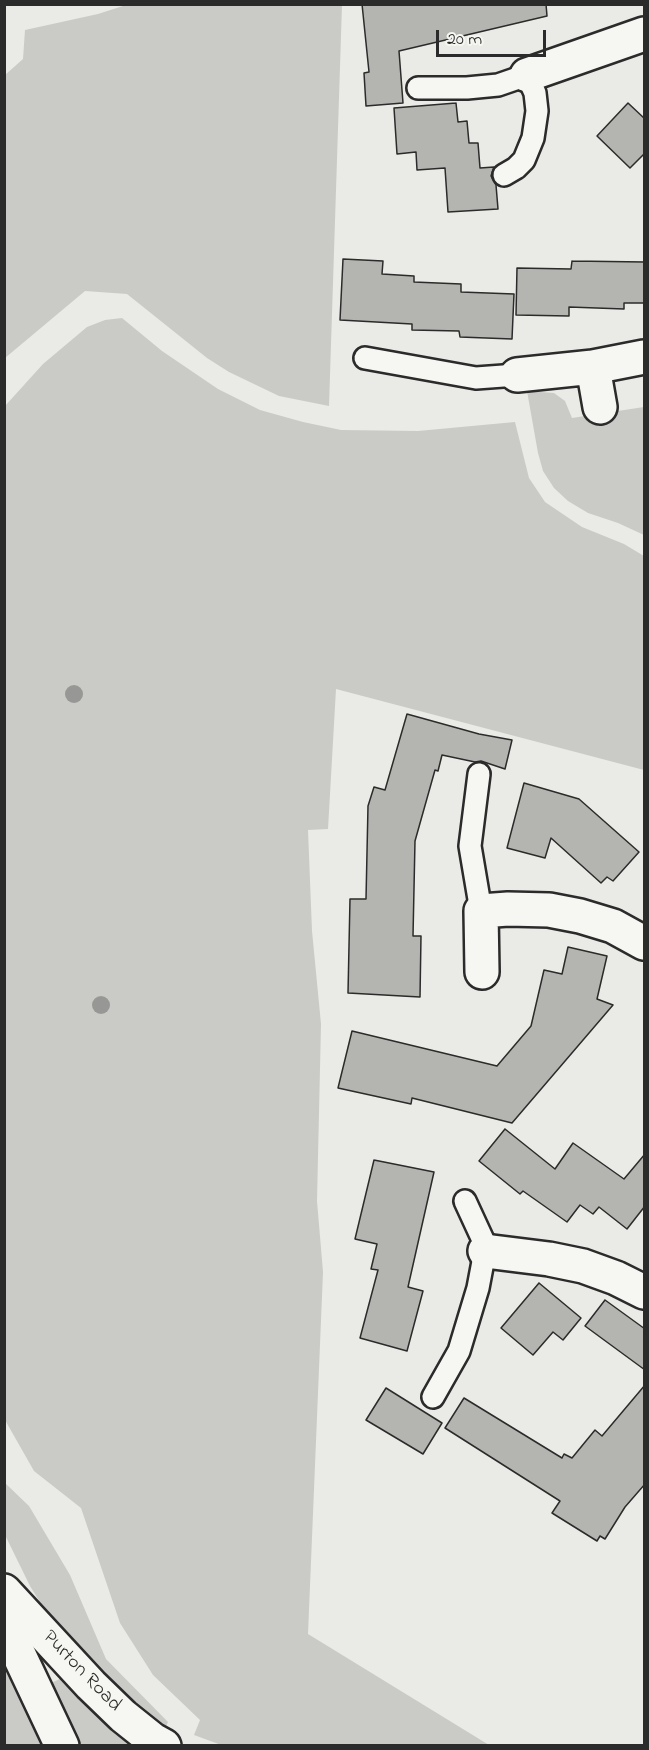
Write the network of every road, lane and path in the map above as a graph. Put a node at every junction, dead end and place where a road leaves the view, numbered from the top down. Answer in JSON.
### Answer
{"nodes":[{"id":1,"x":645,"y":34,"type":"edge"},
{"id":2,"x":527,"y":75,"type":"junction"},
{"id":3,"x":418,"y":88,"type":"dead end"},
{"id":4,"x":504,"y":175,"type":"dead end"},
{"id":5,"x":645,"y":357,"type":"edge"},
{"id":6,"x":365,"y":358,"type":"dead end"},
{"id":7,"x":593,"y":367,"type":"junction"},
{"id":8,"x":517,"y":375,"type":"joint"},
{"id":9,"x":600,"y":407,"type":"dead end"},
{"id":10,"x":479,"y":774,"type":"dead end"},
{"id":11,"x":481,"y":911,"type":"junction"},
{"id":12,"x":645,"y":943,"type":"edge"},
{"id":13,"x":482,"y":972,"type":"dead end"},
{"id":14,"x":465,"y":1201,"type":"dead end"},
{"id":15,"x":485,"y":1251,"type":"junction"},
{"id":16,"x":645,"y":1293,"type":"edge"},
{"id":17,"x":434,"y":1397,"type":"dead end"},
{"id":18,"x":4,"y":1591,"type":"edge"},
{"id":19,"x":4,"y":1623,"type":"edge"},
{"id":20,"x":62,"y":1746,"type":"edge"},
{"id":21,"x":164,"y":1746,"type":"edge"}],
"edges":[{"from":1,"to":2,"type":"street"},
{"from":2,"to":3,"type":"lane"},
{"from":2,"to":4,"type":"lane"},
{"from":5,"to":7,"type":"street"},
{"from":6,"to":8,"type":"lane"},
{"from":7,"to":8,"type":"street"},
{"from":7,"to":9,"type":"street"},
{"from":10,"to":11,"type":"lane"},
{"from":11,"to":12,"type":"street"},
{"from":11,"to":13,"type":"street"},
{"from":14,"to":15,"type":"lane"},
{"from":15,"to":16,"type":"street"},
{"from":15,"to":17,"type":"lane"},
{"from":18,"to":21,"type":"street","name":"Purton Road"},
{"from":19,"to":20,"type":"street"}]}
